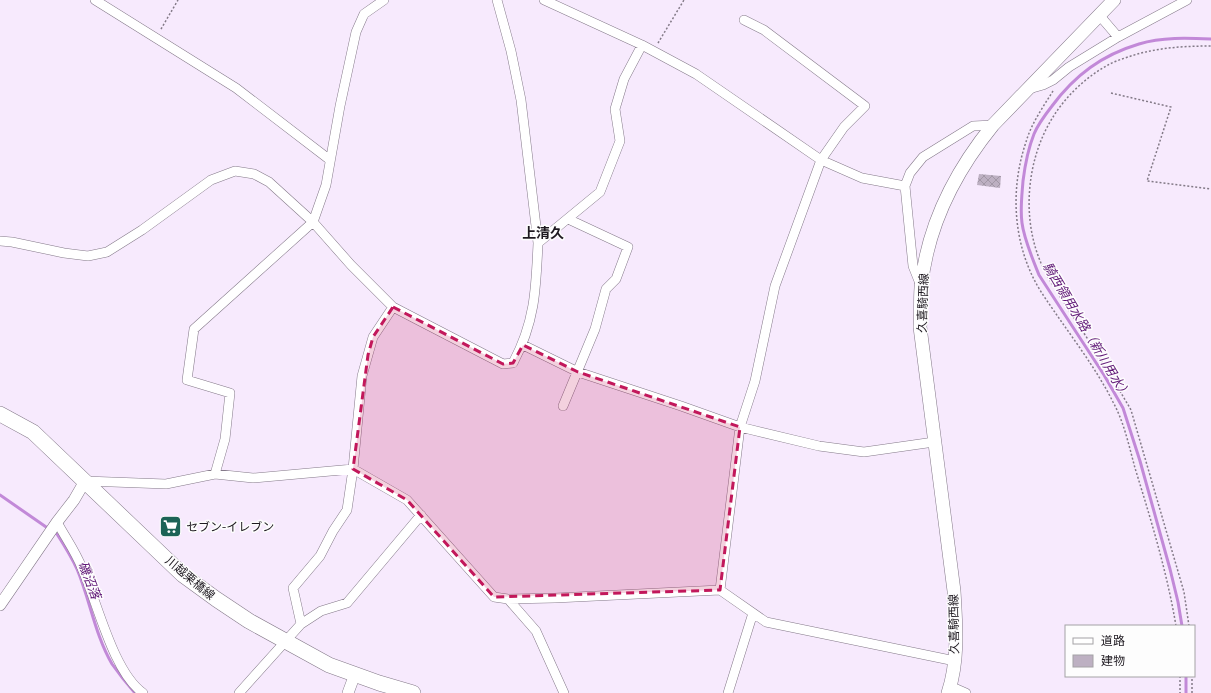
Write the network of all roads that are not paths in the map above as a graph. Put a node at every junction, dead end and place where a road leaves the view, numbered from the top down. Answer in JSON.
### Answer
{"nodes":[{"id":1,"x":95,"y":0,"type":"edge"},
{"id":2,"x":384,"y":0,"type":"edge"},
{"id":3,"x":497,"y":0,"type":"edge"},
{"id":4,"x":544,"y":0,"type":"edge"},
{"id":5,"x":1114,"y":0,"type":"edge"},
{"id":6,"x":1187,"y":0,"type":"edge"},
{"id":7,"x":1100,"y":16,"type":"junction"},
{"id":8,"x":744,"y":20,"type":"dead end"},
{"id":9,"x":1118,"y":37,"type":"junction"},
{"id":10,"x":642,"y":44,"type":"junction"},
{"id":11,"x":1029,"y":89,"type":"junction"},
{"id":12,"x":993,"y":125,"type":"junction"},
{"id":13,"x":330,"y":160,"type":"junction"},
{"id":14,"x":821,"y":160,"type":"junction"},
{"id":15,"x":905,"y":186,"type":"junction"},
{"id":16,"x":568,"y":219,"type":"junction"},
{"id":17,"x":313,"y":222,"type":"junction"},
{"id":18,"x":0,"y":241,"type":"edge"},
{"id":19,"x":538,"y":243,"type":"junction"},
{"id":20,"x":921,"y":288,"type":"junction"},
{"id":21,"x":393,"y":307,"type":"junction"},
{"id":22,"x":523,"y":345,"type":"junction"},
{"id":23,"x":578,"y":372,"type":"junction"},
{"id":24,"x":564,"y":406,"type":"dead end"},
{"id":25,"x":0,"y":414,"type":"edge"},
{"id":26,"x":740,"y":427,"type":"junction"},
{"id":27,"x":934,"y":442,"type":"junction"},
{"id":28,"x":353,"y":469,"type":"junction"},
{"id":29,"x":215,"y":474,"type":"junction"},
{"id":30,"x":85,"y":481,"type":"junction"},
{"id":31,"x":421,"y":515,"type":"junction"},
{"id":32,"x":53,"y":528,"type":"junction"},
{"id":33,"x":720,"y":590,"type":"junction"},
{"id":34,"x":508,"y":599,"type":"junction"},
{"id":35,"x":0,"y":605,"type":"edge"},
{"id":36,"x":753,"y":614,"type":"junction"},
{"id":37,"x":301,"y":624,"type":"junction"},
{"id":38,"x":286,"y":642,"type":"junction"},
{"id":39,"x":955,"y":661,"type":"junction"},
{"id":40,"x":355,"y":674,"type":"junction"},
{"id":41,"x":949,"y":690,"type":"edge"},
{"id":42,"x":143,"y":693,"type":"edge"},
{"id":43,"x":239,"y":693,"type":"edge"},
{"id":44,"x":348,"y":693,"type":"edge"},
{"id":45,"x":413,"y":693,"type":"edge"},
{"id":46,"x":564,"y":693,"type":"edge"},
{"id":47,"x":728,"y":693,"type":"edge"},
{"id":48,"x":966,"y":693,"type":"edge"}],
"edges":[{"from":1,"to":13,"type":"street"},
{"from":2,"to":13,"type":"street"},
{"from":3,"to":19,"type":"street"},
{"from":4,"to":10,"type":"street"},
{"from":5,"to":7,"type":"main road","name":"久喜騎西線"},
{"from":6,"to":9,"type":"street"},
{"from":7,"to":9,"type":"street"},
{"from":7,"to":11,"type":"main road","name":"久喜騎西線"},
{"from":8,"to":14,"type":"street"},
{"from":9,"to":11,"type":"street"},
{"from":10,"to":14,"type":"street"},
{"from":10,"to":16,"type":"street"},
{"from":11,"to":12,"type":"main road","name":"久喜騎西線"},
{"from":12,"to":15,"type":"street"},
{"from":12,"to":20,"type":"main road","name":"久喜騎西線"},
{"from":13,"to":17,"type":"street"},
{"from":14,"to":15,"type":"street"},
{"from":14,"to":26,"type":"street"},
{"from":15,"to":20,"type":"street"},
{"from":16,"to":19,"type":"street"},
{"from":16,"to":23,"type":"street"},
{"from":17,"to":18,"type":"street"},
{"from":17,"to":21,"type":"street"},
{"from":17,"to":29,"type":"street"},
{"from":19,"to":22,"type":"street"},
{"from":20,"to":27,"type":"main road","name":"久喜騎西線"},
{"from":21,"to":22,"type":"street"},
{"from":21,"to":28,"type":"street"},
{"from":22,"to":23,"type":"street"},
{"from":23,"to":24,"type":"street"},
{"from":23,"to":26,"type":"street"},
{"from":25,"to":30,"type":"main road","name":"川越栗橋線"},
{"from":26,"to":27,"type":"street"},
{"from":26,"to":33,"type":"street"},
{"from":27,"to":39,"type":"main road","name":"久喜騎西線"},
{"from":28,"to":29,"type":"street"},
{"from":28,"to":31,"type":"street"},
{"from":28,"to":37,"type":"street"},
{"from":29,"to":30,"type":"street"},
{"from":30,"to":32,"type":"street"},
{"from":30,"to":38,"type":"main road","name":"川越栗橋線"},
{"from":31,"to":34,"type":"street"},
{"from":31,"to":37,"type":"street"},
{"from":32,"to":35,"type":"street"},
{"from":32,"to":42,"type":"street"},
{"from":33,"to":34,"type":"street"},
{"from":33,"to":36,"type":"street"},
{"from":34,"to":46,"type":"street"},
{"from":36,"to":39,"type":"street"},
{"from":36,"to":47,"type":"street"},
{"from":37,"to":38,"type":"street"},
{"from":38,"to":40,"type":"main road","name":"川越栗橋線"},
{"from":38,"to":43,"type":"street"},
{"from":39,"to":41,"type":"main road","name":"久喜騎西線"},
{"from":40,"to":44,"type":"street"},
{"from":40,"to":45,"type":"main road","name":"川越栗橋線"},
{"from":41,"to":48,"type":"street"}]}
